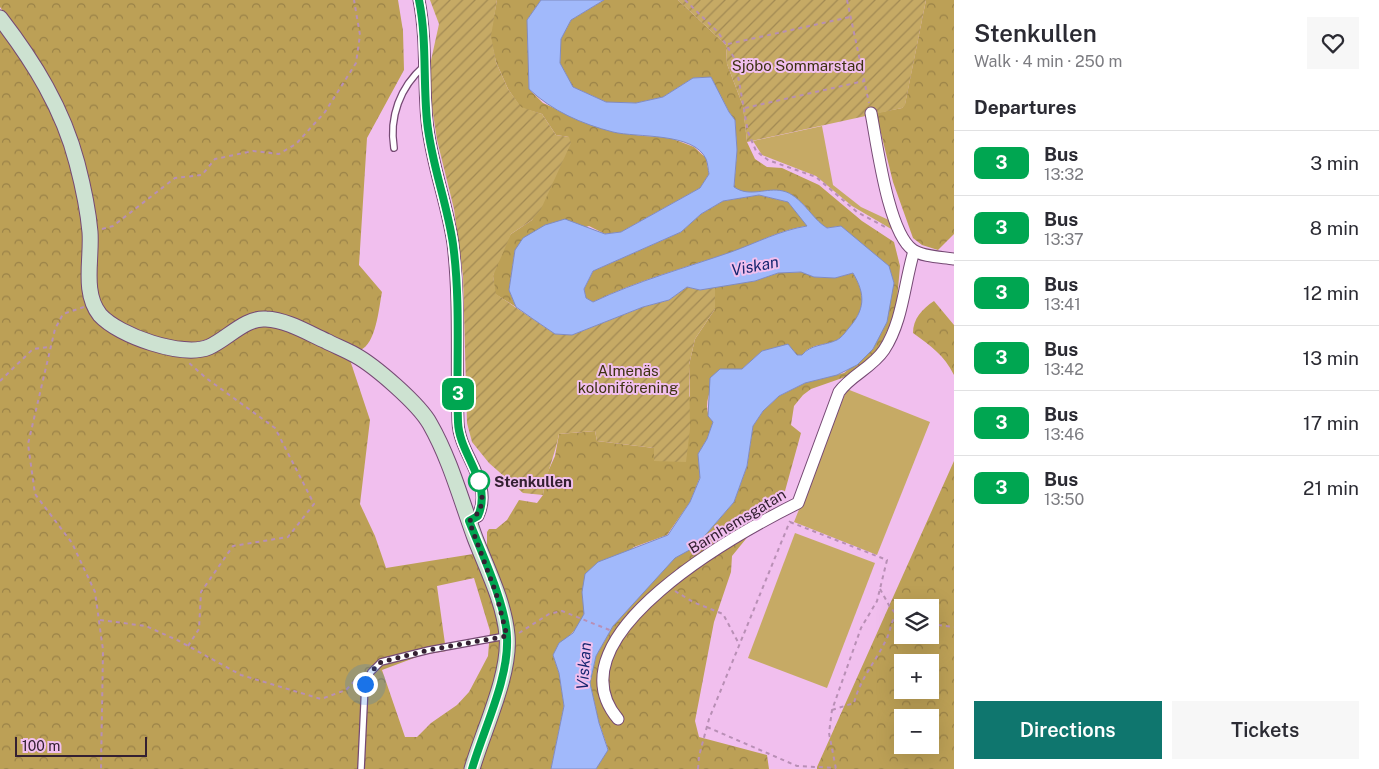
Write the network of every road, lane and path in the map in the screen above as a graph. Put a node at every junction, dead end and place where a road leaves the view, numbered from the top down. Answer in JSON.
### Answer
{"nodes":[{"id":1,"x":354,"y":0,"type":"edge"},
{"id":2,"x":419,"y":0,"type":"edge"},
{"id":3,"x":685,"y":0,"type":"edge"},
{"id":4,"x":847,"y":0,"type":"edge"},
{"id":5,"x":850,"y":17,"type":"junction"},
{"id":6,"x":0,"y":18,"type":"edge"},
{"id":7,"x":727,"y":44,"type":"junction"},
{"id":8,"x":424,"y":66,"type":"junction"},
{"id":9,"x":864,"y":81,"type":"junction"},
{"id":10,"x":745,"y":108,"type":"junction"},
{"id":11,"x":871,"y":113,"type":"joint"},
{"id":12,"x":394,"y":148,"type":"dead end"},
{"id":13,"x":90,"y":232,"type":"junction"},
{"id":14,"x":902,"y":235,"type":"junction"},
{"id":15,"x":914,"y":251,"type":"junction"},
{"id":16,"x":954,"y":258,"type":"edge"},
{"id":17,"x":93,"y":304,"type":"junction"},
{"id":18,"x":50,"y":347,"type":"junction"},
{"id":19,"x":173,"y":349,"type":"junction"},
{"id":20,"x":0,"y":381,"type":"edge"},
{"id":21,"x":798,"y":503,"type":"junction"},
{"id":22,"x":469,"y":521,"type":"junction"},
{"id":23,"x":790,"y":522,"type":"junction"},
{"id":24,"x":880,"y":588,"type":"junction"},
{"id":25,"x":661,"y":591,"type":"junction"},
{"id":26,"x":894,"y":612,"type":"edge"},
{"id":27,"x":894,"y":617,"type":"edge"},
{"id":28,"x":100,"y":620,"type":"junction"},
{"id":29,"x":939,"y":625,"type":"edge"},
{"id":30,"x":954,"y":627,"type":"edge"},
{"id":31,"x":612,"y":631,"type":"dead end"},
{"id":32,"x":507,"y":636,"type":"junction"},
{"id":33,"x":739,"y":643,"type":"junction"},
{"id":34,"x":188,"y":646,"type":"junction"},
{"id":35,"x":381,"y":662,"type":"junction"},
{"id":36,"x":832,"y":710,"type":"junction"},
{"id":37,"x":618,"y":719,"type":"dead end"},
{"id":38,"x":706,"y":727,"type":"junction"},
{"id":39,"x":101,"y":769,"type":"edge"},
{"id":40,"x":361,"y":769,"type":"edge"},
{"id":41,"x":472,"y":769,"type":"edge"},
{"id":42,"x":698,"y":769,"type":"edge"},
{"id":43,"x":836,"y":769,"type":"edge"}],
"edges":[{"from":1,"to":13,"type":"path"},
{"from":2,"to":8,"type":"street"},
{"from":3,"to":7,"type":"path"},
{"from":4,"to":5,"type":"path"},
{"from":5,"to":7,"type":"path"},
{"from":5,"to":9,"type":"path"},
{"from":6,"to":13,"type":"street"},
{"from":7,"to":10,"type":"path"},
{"from":8,"to":12,"type":"lane"},
{"from":8,"to":22,"type":"street"},
{"from":9,"to":10,"type":"path"},
{"from":9,"to":11,"type":"path"},
{"from":10,"to":14,"type":"path"},
{"from":11,"to":14,"type":"street"},
{"from":13,"to":17,"type":"street"},
{"from":14,"to":15,"type":"street"},
{"from":15,"to":16,"type":"street"},
{"from":15,"to":21,"type":"street","name":"Barnhemsgatan"},
{"from":17,"to":18,"type":"path"},
{"from":17,"to":19,"type":"street"},
{"from":18,"to":20,"type":"path"},
{"from":18,"to":28,"type":"path"},
{"from":19,"to":22,"type":"street"},
{"from":19,"to":34,"type":"path"},
{"from":21,"to":23,"type":"path"},
{"from":21,"to":25,"type":"street","name":"Barnhemsgatan"},
{"from":22,"to":32,"type":"street"},
{"from":23,"to":24,"type":"path"},
{"from":23,"to":33,"type":"path"},
{"from":24,"to":26,"type":"path"},
{"from":24,"to":36,"type":"path"},
{"from":25,"to":33,"type":"path"},
{"from":25,"to":37,"type":"street","name":"Barnhemsgatan"},
{"from":27,"to":36,"type":"path"},
{"from":28,"to":34,"type":"path"},
{"from":28,"to":39,"type":"path"},
{"from":29,"to":30,"type":"path"},
{"from":31,"to":32,"type":"path"},
{"from":32,"to":35,"type":"lane"},
{"from":32,"to":41,"type":"street"},
{"from":33,"to":38,"type":"path"},
{"from":34,"to":35,"type":"path"},
{"from":35,"to":40,"type":"lane"},
{"from":36,"to":43,"type":"path"},
{"from":38,"to":42,"type":"path"},
{"from":38,"to":43,"type":"path"}]}
